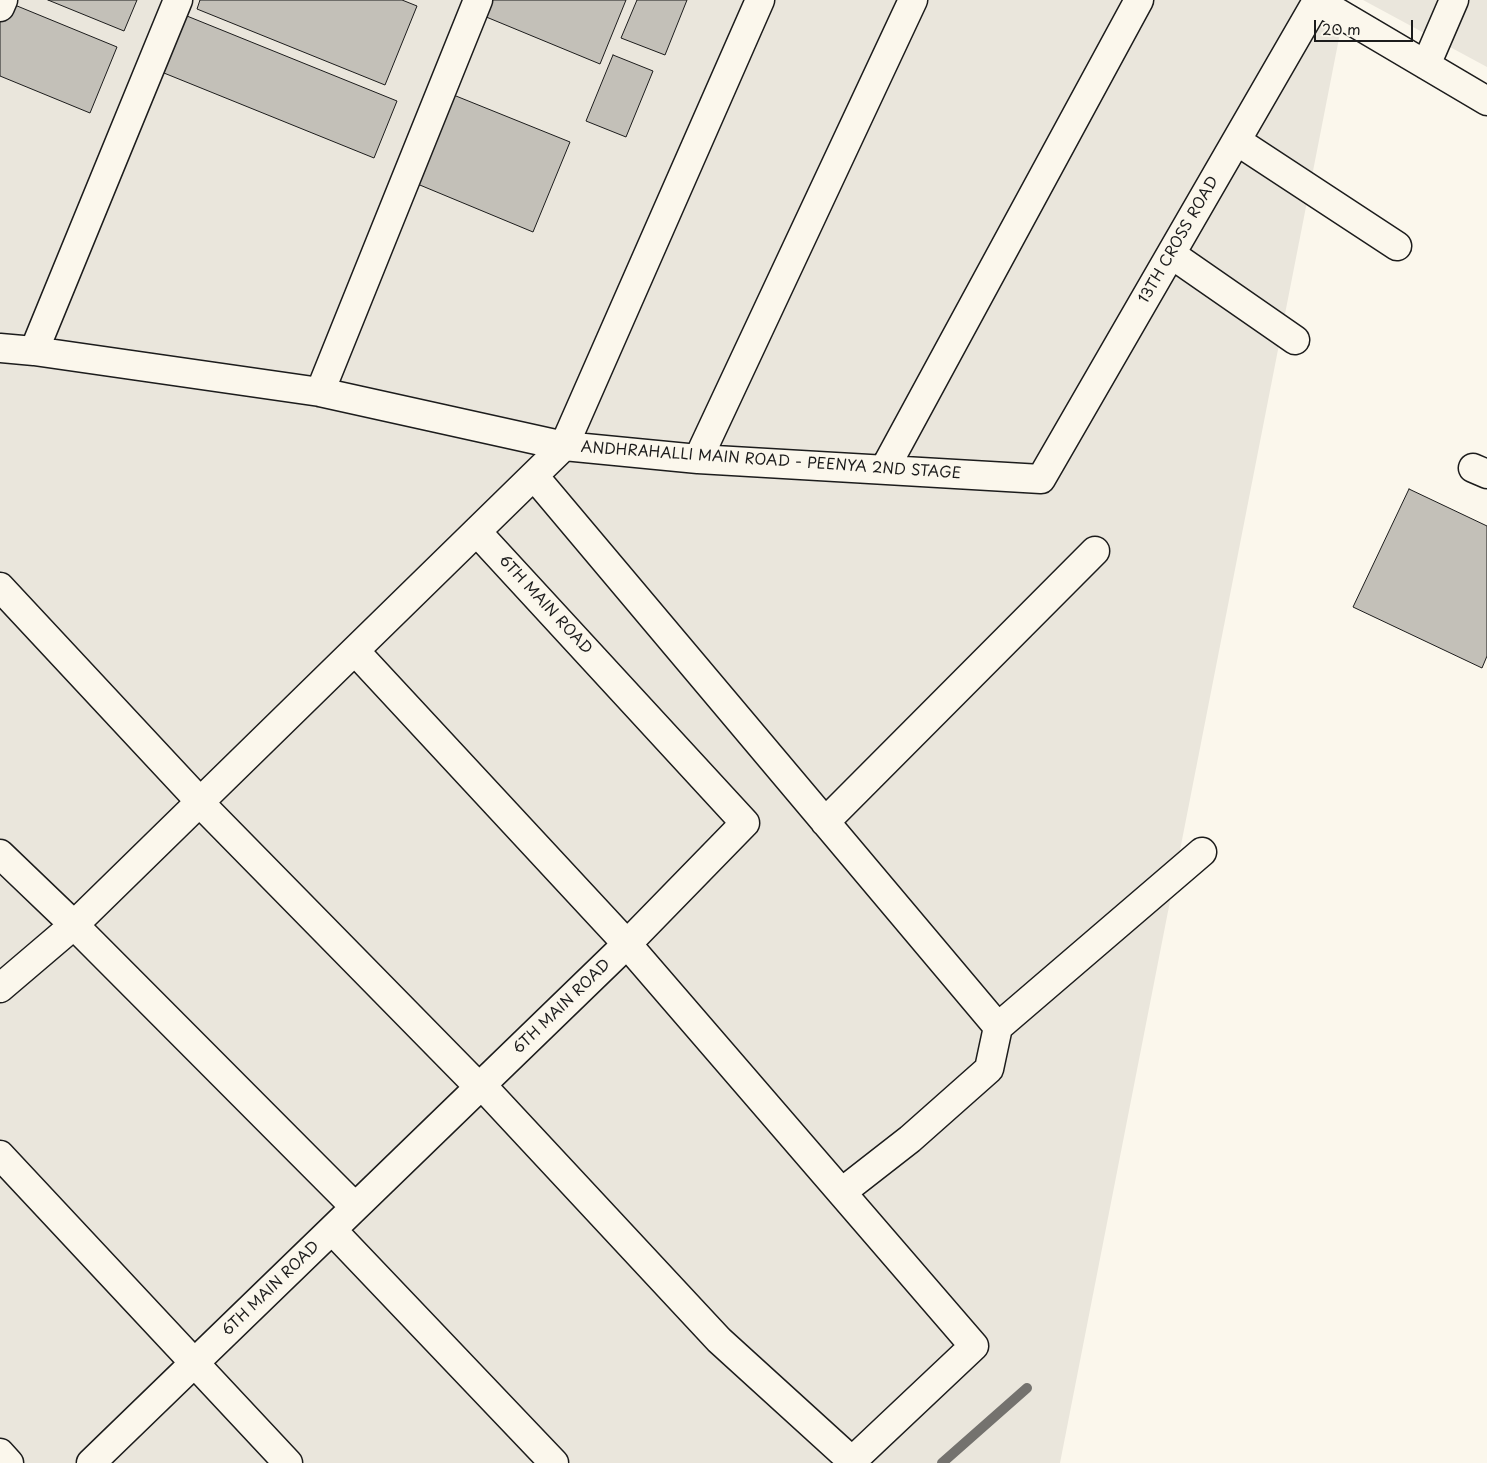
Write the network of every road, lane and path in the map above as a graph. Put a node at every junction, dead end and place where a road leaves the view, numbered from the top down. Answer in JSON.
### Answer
{"nodes":[{"id":1,"x":3,"y":0,"type":"edge"},
{"id":2,"x":178,"y":0,"type":"edge"},
{"id":3,"x":478,"y":0,"type":"edge"},
{"id":4,"x":760,"y":0,"type":"edge"},
{"id":5,"x":913,"y":0,"type":"edge"},
{"id":6,"x":1139,"y":0,"type":"edge"},
{"id":7,"x":1316,"y":0,"type":"edge"},
{"id":8,"x":1454,"y":0,"type":"edge"},
{"id":9,"x":0,"y":7,"type":"edge"},
{"id":10,"x":1426,"y":66,"type":"junction"},
{"id":11,"x":1487,"y":101,"type":"edge"},
{"id":12,"x":1237,"y":141,"type":"junction"},
{"id":13,"x":1397,"y":246,"type":"dead end"},
{"id":14,"x":1171,"y":254,"type":"junction"},
{"id":15,"x":1295,"y":340,"type":"dead end"},
{"id":16,"x":0,"y":348,"type":"edge"},
{"id":17,"x":34,"y":351,"type":"junction"},
{"id":18,"x":320,"y":392,"type":"junction"},
{"id":19,"x":564,"y":446,"type":"junction"},
{"id":20,"x":698,"y":459,"type":"junction"},
{"id":21,"x":884,"y":470,"type":"junction"},
{"id":22,"x":534,"y":476,"type":"junction"},
{"id":23,"x":1041,"y":479,"type":"joint"},
{"id":24,"x":477,"y":532,"type":"junction"},
{"id":25,"x":1094,"y":551,"type":"dead end"},
{"id":26,"x":0,"y":587,"type":"edge"},
{"id":27,"x":355,"y":651,"type":"junction"},
{"id":28,"x":198,"y":804,"type":"junction"},
{"id":29,"x":826,"y":822,"type":"junction"},
{"id":30,"x":1202,"y":852,"type":"dead end"},
{"id":31,"x":0,"y":854,"type":"edge"},
{"id":32,"x":74,"y":925,"type":"junction"},
{"id":33,"x":627,"y":944,"type":"junction"},
{"id":34,"x":0,"y":988,"type":"edge"},
{"id":35,"x":998,"y":1028,"type":"junction"},
{"id":36,"x":479,"y":1087,"type":"junction"},
{"id":37,"x":0,"y":1155,"type":"edge"},
{"id":38,"x":842,"y":1192,"type":"junction"},
{"id":39,"x":355,"y":1207,"type":"junction"},
{"id":40,"x":332,"y":1230,"type":"junction"},
{"id":41,"x":194,"y":1363,"type":"junction"},
{"id":42,"x":0,"y":1453,"type":"edge"},
{"id":43,"x":851,"y":1462,"type":"edge"},
{"id":44,"x":9,"y":1463,"type":"edge"},
{"id":45,"x":91,"y":1463,"type":"edge"},
{"id":46,"x":288,"y":1463,"type":"edge"},
{"id":47,"x":554,"y":1463,"type":"edge"}],
"edges":[{"from":1,"to":9,"type":"street"},
{"from":2,"to":17,"type":"street"},
{"from":3,"to":18,"type":"street"},
{"from":4,"to":19,"type":"street"},
{"from":5,"to":20,"type":"street"},
{"from":6,"to":21,"type":"street"},
{"from":7,"to":10,"type":"street"},
{"from":7,"to":12,"type":"street","name":"13TH CROSS ROAD"},
{"from":8,"to":10,"type":"street"},
{"from":10,"to":11,"type":"street"},
{"from":12,"to":13,"type":"street"},
{"from":12,"to":14,"type":"street","name":"13TH CROSS ROAD"},
{"from":14,"to":15,"type":"street"},
{"from":14,"to":23,"type":"street","name":"13TH CROSS ROAD"},
{"from":16,"to":17,"type":"street","name":"ANDHRAHALLI MAIN ROAD - PEENYA 2ND STAGE"},
{"from":17,"to":18,"type":"street","name":"ANDHRAHALLI MAIN ROAD - PEENYA 2ND STAGE"},
{"from":18,"to":19,"type":"street","name":"ANDHRAHALLI MAIN ROAD - PEENYA 2ND STAGE"},
{"from":19,"to":20,"type":"street","name":"ANDHRAHALLI MAIN ROAD - PEENYA 2ND STAGE"},
{"from":19,"to":22,"type":"street"},
{"from":20,"to":21,"type":"street","name":"ANDHRAHALLI MAIN ROAD - PEENYA 2ND STAGE"},
{"from":21,"to":23,"type":"street","name":"ANDHRAHALLI MAIN ROAD - PEENYA 2ND STAGE"},
{"from":22,"to":24,"type":"street"},
{"from":22,"to":29,"type":"street"},
{"from":24,"to":27,"type":"street"},
{"from":24,"to":33,"type":"street","name":"6TH MAIN ROAD"},
{"from":25,"to":29,"type":"street"},
{"from":26,"to":28,"type":"street"},
{"from":27,"to":28,"type":"street"},
{"from":27,"to":33,"type":"street"},
{"from":28,"to":32,"type":"street"},
{"from":28,"to":36,"type":"street"},
{"from":29,"to":35,"type":"street"},
{"from":30,"to":35,"type":"street"},
{"from":31,"to":32,"type":"street"},
{"from":32,"to":34,"type":"street"},
{"from":32,"to":39,"type":"street"},
{"from":33,"to":36,"type":"street","name":"6TH MAIN ROAD"},
{"from":33,"to":38,"type":"street"},
{"from":35,"to":38,"type":"street"},
{"from":36,"to":39,"type":"street","name":"6TH MAIN ROAD"},
{"from":36,"to":43,"type":"street"},
{"from":37,"to":41,"type":"street"},
{"from":38,"to":43,"type":"street"},
{"from":39,"to":40,"type":"street","name":"6TH MAIN ROAD"},
{"from":40,"to":41,"type":"street","name":"6TH MAIN ROAD"},
{"from":40,"to":47,"type":"street"},
{"from":41,"to":45,"type":"street","name":"6TH MAIN ROAD"},
{"from":41,"to":46,"type":"street"},
{"from":42,"to":44,"type":"street"}]}
